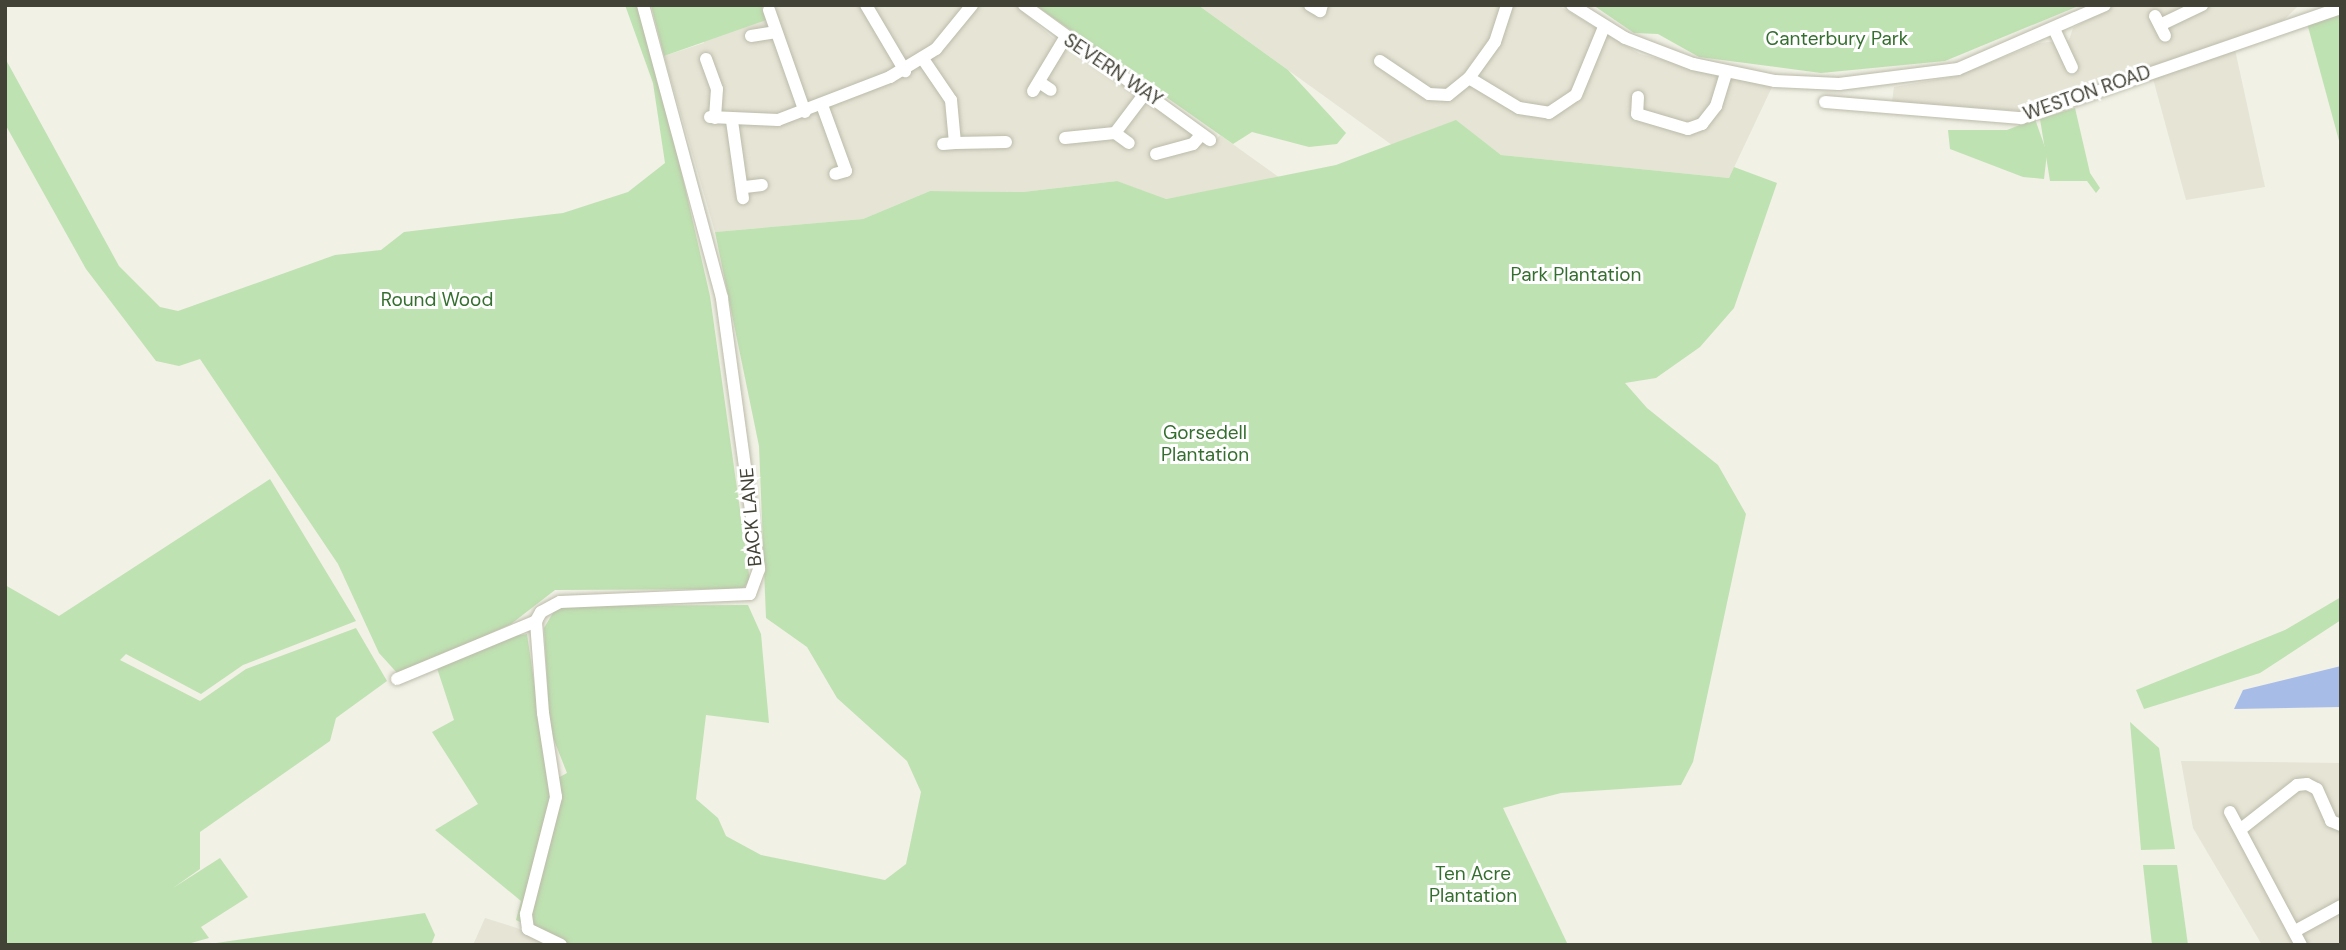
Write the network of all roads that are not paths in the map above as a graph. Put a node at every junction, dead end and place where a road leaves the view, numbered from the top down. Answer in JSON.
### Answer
{"nodes":[{"id":1,"x":643,"y":5,"type":"edge"},
{"id":2,"x":866,"y":5,"type":"edge"},
{"id":3,"x":972,"y":5,"type":"edge"},
{"id":4,"x":1024,"y":5,"type":"edge"},
{"id":5,"x":1310,"y":5,"type":"edge"},
{"id":6,"x":1322,"y":5,"type":"edge"},
{"id":7,"x":1507,"y":5,"type":"edge"},
{"id":8,"x":1572,"y":5,"type":"edge"},
{"id":9,"x":2105,"y":5,"type":"edge"},
{"id":10,"x":2202,"y":5,"type":"edge"},
{"id":11,"x":2341,"y":8,"type":"edge"},
{"id":12,"x":769,"y":10,"type":"dead end"},
{"id":13,"x":2317,"y":10,"type":"edge"},
{"id":14,"x":2160,"y":26,"type":"dead end"},
{"id":15,"x":1604,"y":27,"type":"junction"},
{"id":16,"x":2055,"y":31,"type":"junction"},
{"id":17,"x":775,"y":32,"type":"junction"},
{"id":18,"x":751,"y":36,"type":"dead end"},
{"id":19,"x":1066,"y":38,"type":"junction"},
{"id":20,"x":706,"y":59,"type":"dead end"},
{"id":21,"x":923,"y":59,"type":"junction"},
{"id":22,"x":1380,"y":61,"type":"dead end"},
{"id":23,"x":2072,"y":67,"type":"dead end"},
{"id":24,"x":905,"y":71,"type":"junction"},
{"id":25,"x":1726,"y":73,"type":"junction"},
{"id":26,"x":1469,"y":78,"type":"junction"},
{"id":27,"x":1051,"y":90,"type":"dead end"},
{"id":28,"x":1146,"y":92,"type":"junction"},
{"id":29,"x":1638,"y":97,"type":"dead end"},
{"id":30,"x":1825,"y":102,"type":"dead end"},
{"id":31,"x":822,"y":104,"type":"junction"},
{"id":32,"x":805,"y":112,"type":"junction"},
{"id":33,"x":1637,"y":114,"type":"junction"},
{"id":34,"x":732,"y":121,"type":"junction"},
{"id":35,"x":1625,"y":122,"type":"dead end"},
{"id":36,"x":1115,"y":133,"type":"junction"},
{"id":37,"x":1065,"y":138,"type":"dead end"},
{"id":38,"x":1006,"y":142,"type":"dead end"},
{"id":39,"x":1129,"y":143,"type":"dead end"},
{"id":40,"x":1157,"y":154,"type":"dead end"},
{"id":41,"x":846,"y":171,"type":"dead end"},
{"id":42,"x":762,"y":185,"type":"dead end"},
{"id":43,"x":537,"y":621,"type":"junction"},
{"id":44,"x":397,"y":680,"type":"dead end"},
{"id":45,"x":2230,"y":812,"type":"dead end"},
{"id":46,"x":2341,"y":825,"type":"edge"},
{"id":47,"x":2241,"y":829,"type":"junction"},
{"id":48,"x":2341,"y":906,"type":"edge"},
{"id":49,"x":2297,"y":929,"type":"junction"},
{"id":50,"x":561,"y":945,"type":"edge"},
{"id":51,"x":2301,"y":945,"type":"edge"}],
"edges":[{"from":1,"to":43,"type":"street","name":"BACK LANE"},
{"from":2,"to":24,"type":"street"},
{"from":3,"to":21,"type":"street"},
{"from":4,"to":19,"type":"street","name":"SEVERN WAY"},
{"from":5,"to":6,"type":"street"},
{"from":7,"to":26,"type":"street"},
{"from":8,"to":15,"type":"street"},
{"from":9,"to":16,"type":"street"},
{"from":10,"to":14,"type":"street"},
{"from":11,"to":13,"type":"street","name":"WESTON ROAD"},
{"from":12,"to":17,"type":"street"},
{"from":13,"to":30,"type":"street","name":"WESTON ROAD"},
{"from":15,"to":25,"type":"street"},
{"from":15,"to":26,"type":"street"},
{"from":16,"to":23,"type":"street"},
{"from":16,"to":25,"type":"street"},
{"from":17,"to":18,"type":"street"},
{"from":17,"to":32,"type":"street"},
{"from":19,"to":27,"type":"street"},
{"from":19,"to":28,"type":"street","name":"SEVERN WAY"},
{"from":20,"to":34,"type":"street"},
{"from":21,"to":24,"type":"street"},
{"from":21,"to":38,"type":"street"},
{"from":22,"to":26,"type":"street"},
{"from":24,"to":31,"type":"street"},
{"from":25,"to":33,"type":"street"},
{"from":28,"to":36,"type":"street"},
{"from":28,"to":40,"type":"street","name":"SEVERN WAY"},
{"from":29,"to":33,"type":"street"},
{"from":31,"to":32,"type":"street"},
{"from":31,"to":41,"type":"street"},
{"from":32,"to":34,"type":"street"},
{"from":33,"to":35,"type":"street"},
{"from":34,"to":42,"type":"street"},
{"from":36,"to":37,"type":"street"},
{"from":36,"to":39,"type":"street"},
{"from":43,"to":44,"type":"street"},
{"from":43,"to":50,"type":"street"},
{"from":45,"to":47,"type":"street"},
{"from":46,"to":47,"type":"street"},
{"from":47,"to":49,"type":"street"},
{"from":48,"to":49,"type":"street"},
{"from":49,"to":51,"type":"street"}]}
